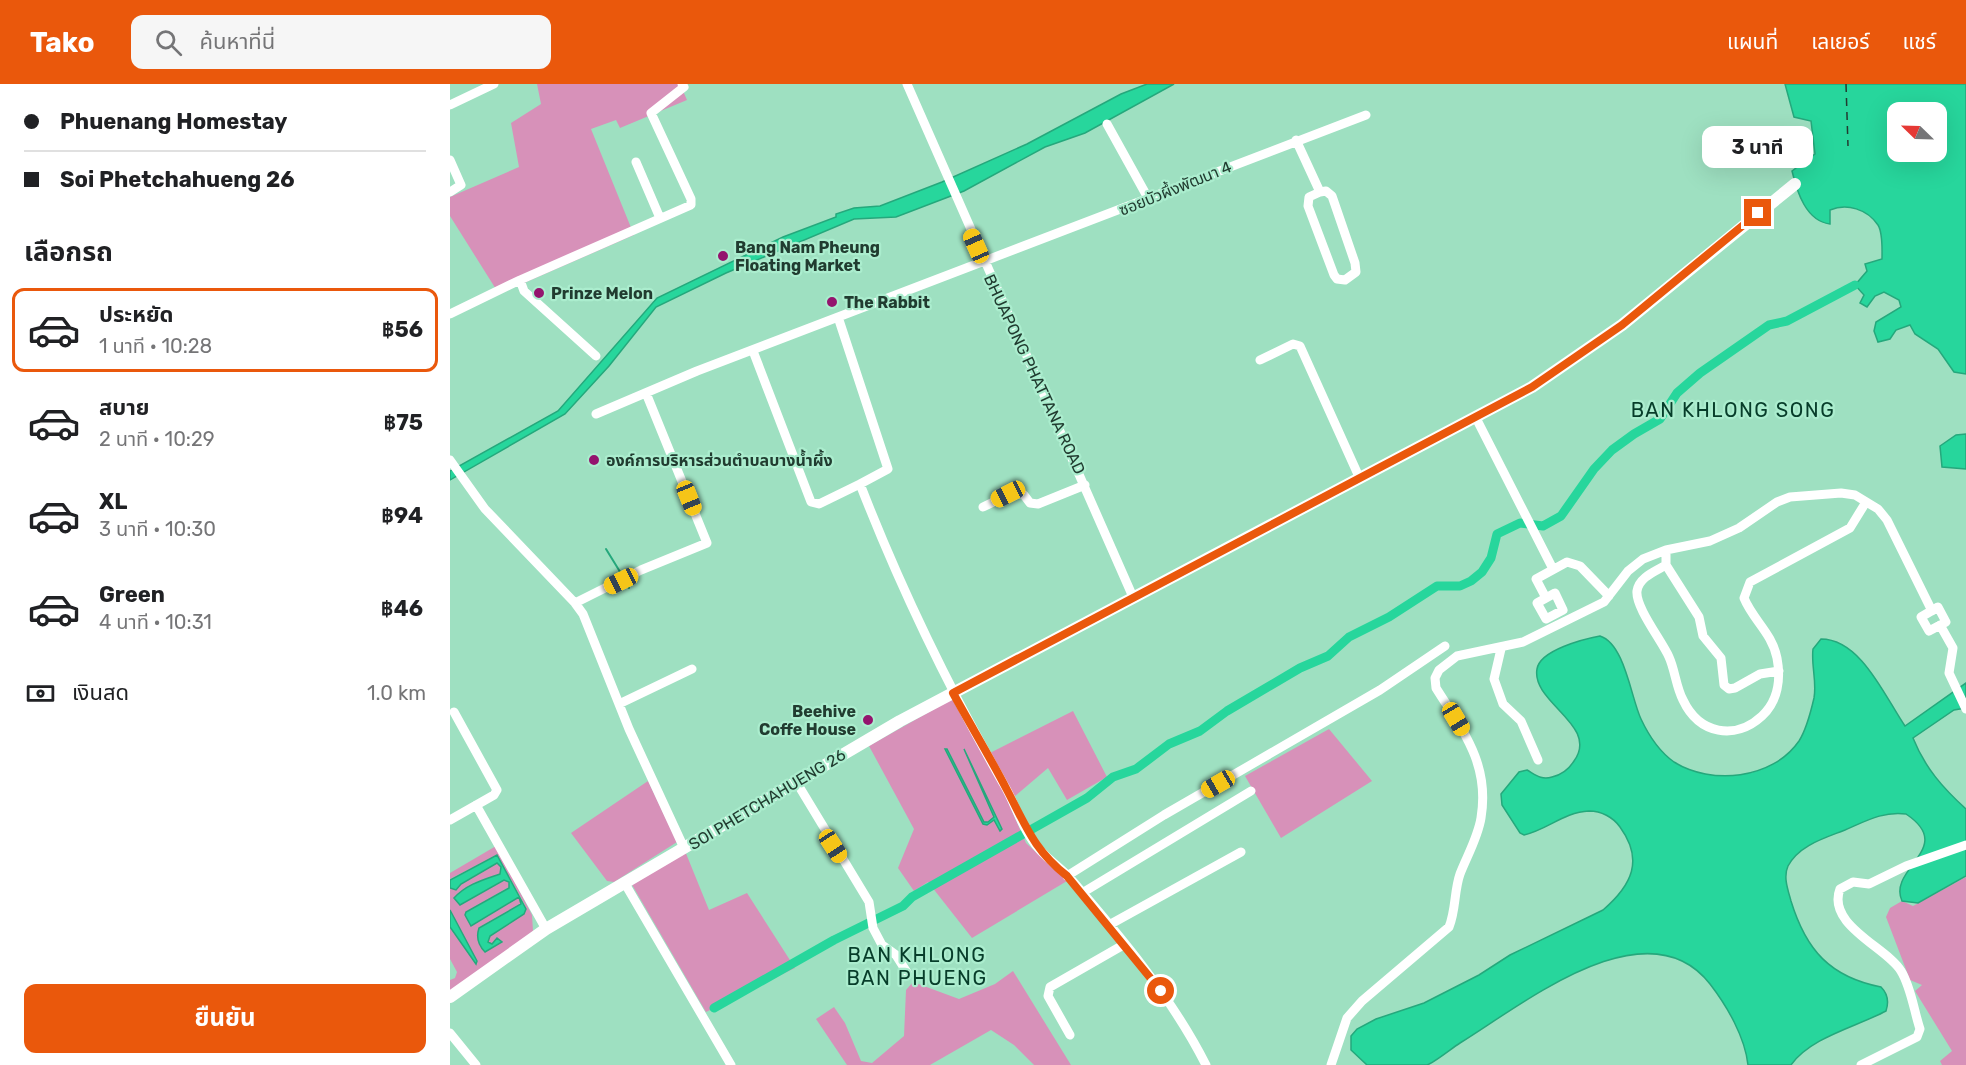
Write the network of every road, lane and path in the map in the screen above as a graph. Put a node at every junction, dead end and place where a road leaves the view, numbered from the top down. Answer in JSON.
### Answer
{"nodes":[{"id":1,"x":494,"y":84,"type":"edge"},
{"id":2,"x":682,"y":84,"type":"edge"},
{"id":3,"x":907,"y":84,"type":"edge"},
{"id":4,"x":450,"y":105,"type":"edge"},
{"id":5,"x":1366,"y":115,"type":"dead end"},
{"id":6,"x":1107,"y":124,"type":"dead end"},
{"id":7,"x":1296,"y":140,"type":"junction"},
{"id":8,"x":450,"y":160,"type":"edge"},
{"id":9,"x":636,"y":162,"type":"dead end"},
{"id":10,"x":1795,"y":184,"type":"dead end"},
{"id":11,"x":450,"y":192,"type":"edge"},
{"id":12,"x":1320,"y":192,"type":"junction"},
{"id":13,"x":1148,"y":198,"type":"junction"},
{"id":14,"x":660,"y":218,"type":"junction"},
{"id":15,"x":984,"y":262,"type":"junction"},
{"id":16,"x":520,"y":280,"type":"junction"},
{"id":17,"x":450,"y":314,"type":"edge"},
{"id":18,"x":838,"y":317,"type":"junction"},
{"id":19,"x":753,"y":351,"type":"junction"},
{"id":20,"x":596,"y":356,"type":"dead end"},
{"id":21,"x":1260,"y":360,"type":"dead end"},
{"id":22,"x":646,"y":393,"type":"junction"},
{"id":23,"x":596,"y":414,"type":"dead end"},
{"id":24,"x":1476,"y":418,"type":"junction"},
{"id":25,"x":452,"y":462,"type":"edge"},
{"id":26,"x":1360,"y":479,"type":"junction"},
{"id":27,"x":860,"y":484,"type":"junction"},
{"id":28,"x":1085,"y":485,"type":"junction"},
{"id":29,"x":1866,"y":502,"type":"junction"},
{"id":30,"x":983,"y":507,"type":"dead end"},
{"id":31,"x":1666,"y":550,"type":"junction"},
{"id":32,"x":1666,"y":565,"type":"junction"},
{"id":33,"x":1553,"y":569,"type":"junction"},
{"id":34,"x":1609,"y":596,"type":"junction"},
{"id":35,"x":1133,"y":597,"type":"junction"},
{"id":36,"x":1546,"y":598,"type":"dead end"},
{"id":37,"x":575,"y":603,"type":"junction"},
{"id":38,"x":1932,"y":611,"type":"junction"},
{"id":39,"x":1940,"y":625,"type":"junction"},
{"id":40,"x":1445,"y":646,"type":"dead end"},
{"id":41,"x":1501,"y":649,"type":"junction"},
{"id":42,"x":692,"y":669,"type":"dead end"},
{"id":43,"x":1779,"y":671,"type":"junction"},
{"id":44,"x":953,"y":693,"type":"junction"},
{"id":45,"x":619,"y":704,"type":"junction"},
{"id":46,"x":1966,"y":709,"type":"edge"},
{"id":47,"x":454,"y":712,"type":"dead end"},
{"id":48,"x":1538,"y":760,"type":"dead end"},
{"id":49,"x":797,"y":783,"type":"junction"},
{"id":50,"x":1251,"y":791,"type":"dead end"},
{"id":51,"x":476,"y":805,"type":"junction"},
{"id":52,"x":450,"y":819,"type":"edge"},
{"id":53,"x":1966,"y":845,"type":"edge"},
{"id":54,"x":684,"y":848,"type":"junction"},
{"id":55,"x":1241,"y":852,"type":"dead end"},
{"id":56,"x":1067,"y":876,"type":"junction"},
{"id":57,"x":624,"y":882,"type":"junction"},
{"id":58,"x":1082,"y":893,"type":"junction"},
{"id":59,"x":1109,"y":925,"type":"junction"},
{"id":60,"x":546,"y":929,"type":"junction"},
{"id":61,"x":1125,"y":944,"type":"junction"},
{"id":62,"x":908,"y":974,"type":"dead end"},
{"id":63,"x":450,"y":997,"type":"edge"},
{"id":64,"x":450,"y":1034,"type":"edge"},
{"id":65,"x":1070,"y":1035,"type":"dead end"},
{"id":66,"x":476,"y":1065,"type":"edge"},
{"id":67,"x":731,"y":1065,"type":"edge"},
{"id":68,"x":1206,"y":1065,"type":"edge"},
{"id":69,"x":1331,"y":1065,"type":"edge"},
{"id":70,"x":1861,"y":1065,"type":"edge"}],
"edges":[{"from":1,"to":4,"type":"street"},
{"from":2,"to":14,"type":"street"},
{"from":3,"to":15,"type":"street","name":"BHUAPONG PHATTANA ROAD"},
{"from":5,"to":7,"type":"street","name":"ซอยบัวผึ้งพัฒนา 4"},
{"from":6,"to":13,"type":"street"},
{"from":7,"to":12,"type":"street"},
{"from":7,"to":13,"type":"street","name":"ซอยบัวผึ้งพัฒนา 4"},
{"from":8,"to":11,"type":"street"},
{"from":9,"to":14,"type":"street"},
{"from":10,"to":24,"type":"street","name":"SOI PHETCHAHUENG 26"},
{"from":12,"to":12,"type":"street"},
{"from":13,"to":15,"type":"street","name":"ซอยบัวผึ้งพัฒนา 4"},
{"from":14,"to":16,"type":"street"},
{"from":15,"to":18,"type":"street","name":"ซอยบัวผึ้งพัฒนา 4"},
{"from":15,"to":28,"type":"street","name":"BHUAPONG PHATTANA ROAD"},
{"from":16,"to":17,"type":"street"},
{"from":16,"to":20,"type":"street"},
{"from":18,"to":19,"type":"street","name":"ซอยบัวผึ้งพัฒนา 4"},
{"from":18,"to":27,"type":"street"},
{"from":19,"to":22,"type":"street","name":"ซอยบัวผึ้งพัฒนา 4"},
{"from":19,"to":27,"type":"street"},
{"from":21,"to":26,"type":"street"},
{"from":22,"to":23,"type":"street","name":"ซอยบัวผึ้งพัฒนา 4"},
{"from":22,"to":37,"type":"street"},
{"from":24,"to":26,"type":"street","name":"SOI PHETCHAHUENG 26"},
{"from":24,"to":33,"type":"street"},
{"from":25,"to":37,"type":"street"},
{"from":26,"to":35,"type":"street","name":"SOI PHETCHAHUENG 26"},
{"from":27,"to":44,"type":"street"},
{"from":28,"to":30,"type":"street"},
{"from":28,"to":35,"type":"street","name":"BHUAPONG PHATTANA ROAD"},
{"from":29,"to":31,"type":"street"},
{"from":29,"to":38,"type":"street"},
{"from":29,"to":43,"type":"street"},
{"from":31,"to":32,"type":"street"},
{"from":31,"to":34,"type":"street"},
{"from":32,"to":43,"type":"street"},
{"from":32,"to":43,"type":"street"},
{"from":33,"to":34,"type":"street"},
{"from":33,"to":36,"type":"street"},
{"from":34,"to":41,"type":"street"},
{"from":35,"to":44,"type":"street","name":"SOI PHETCHAHUENG 26"},
{"from":37,"to":45,"type":"street"},
{"from":38,"to":39,"type":"street"},
{"from":38,"to":39,"type":"street"},
{"from":39,"to":46,"type":"street"},
{"from":40,"to":56,"type":"street"},
{"from":41,"to":48,"type":"street"},
{"from":41,"to":69,"type":"street"},
{"from":42,"to":45,"type":"street"},
{"from":44,"to":49,"type":"street","name":"SOI PHETCHAHUENG 26"},
{"from":44,"to":56,"type":"street"},
{"from":45,"to":54,"type":"street"},
{"from":47,"to":51,"type":"street"},
{"from":49,"to":54,"type":"street","name":"SOI PHETCHAHUENG 26"},
{"from":49,"to":62,"type":"street"},
{"from":50,"to":58,"type":"street"},
{"from":51,"to":52,"type":"street"},
{"from":51,"to":60,"type":"street"},
{"from":53,"to":70,"type":"street"},
{"from":54,"to":57,"type":"street","name":"SOI PHETCHAHUENG 26"},
{"from":55,"to":59,"type":"street"},
{"from":56,"to":58,"type":"street"},
{"from":57,"to":60,"type":"street","name":"SOI PHETCHAHUENG 26"},
{"from":57,"to":67,"type":"street"},
{"from":58,"to":59,"type":"street"},
{"from":59,"to":61,"type":"street"},
{"from":60,"to":63,"type":"street","name":"SOI PHETCHAHUENG 26"},
{"from":61,"to":65,"type":"street"},
{"from":61,"to":68,"type":"street"},
{"from":64,"to":66,"type":"street"}]}
